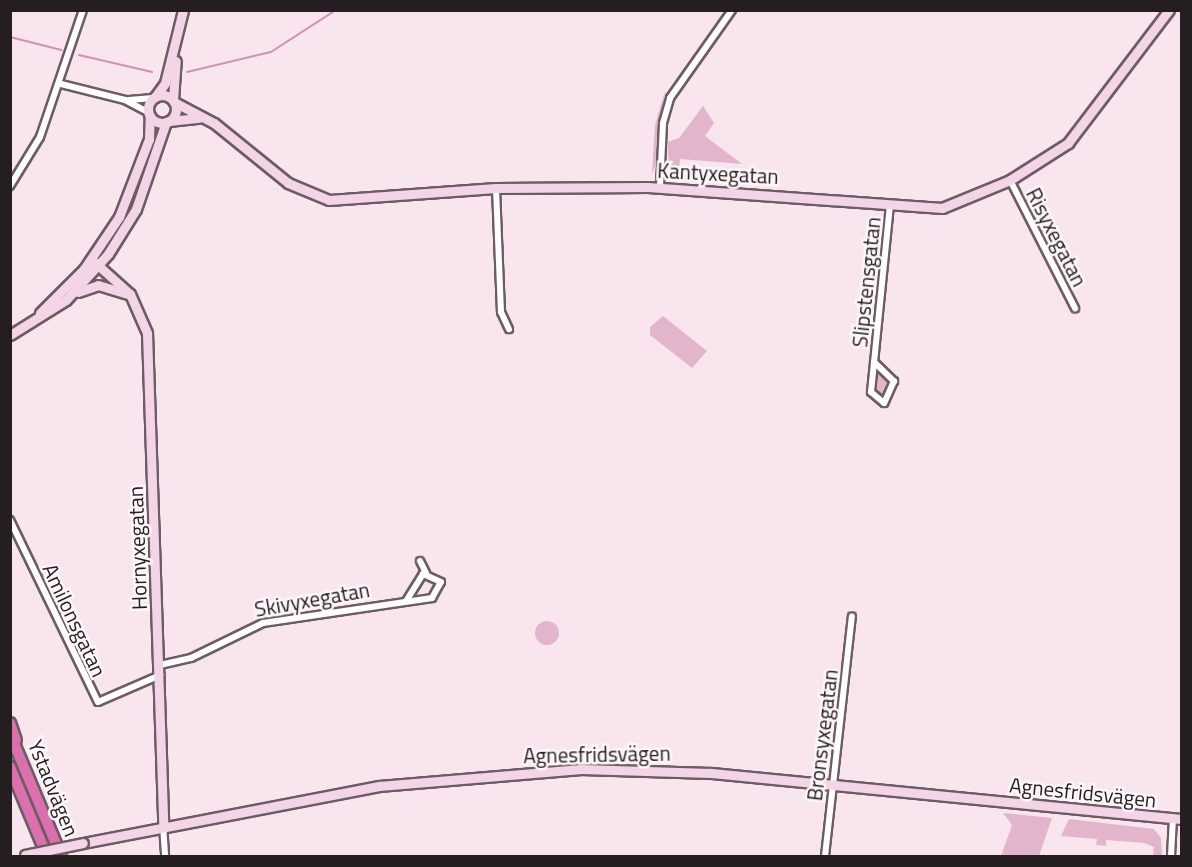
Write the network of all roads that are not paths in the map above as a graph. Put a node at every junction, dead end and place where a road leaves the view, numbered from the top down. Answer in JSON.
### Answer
{"nodes":[{"id":1,"x":83,"y":10,"type":"edge"},
{"id":2,"x":732,"y":10,"type":"edge"},
{"id":3,"x":1176,"y":10,"type":"edge"},
{"id":4,"x":1168,"y":14,"type":"edge"},
{"id":5,"x":61,"y":84,"type":"junction"},
{"id":6,"x":154,"y":98,"type":"junction"},
{"id":7,"x":125,"y":100,"type":"junction"},
{"id":8,"x":173,"y":101,"type":"junction"},
{"id":9,"x":149,"y":114,"type":"junction"},
{"id":10,"x":167,"y":122,"type":"junction"},
{"id":11,"x":214,"y":123,"type":"junction"},
{"id":12,"x":1010,"y":180,"type":"junction"},
{"id":13,"x":10,"y":186,"type":"edge"},
{"id":14,"x":660,"y":187,"type":"junction"},
{"id":15,"x":496,"y":188,"type":"junction"},
{"id":16,"x":890,"y":205,"type":"junction"},
{"id":17,"x":92,"y":265,"type":"junction"},
{"id":18,"x":114,"y":288,"type":"junction"},
{"id":19,"x":66,"y":300,"type":"junction"},
{"id":20,"x":136,"y":301,"type":"junction"},
{"id":21,"x":1075,"y":308,"type":"dead end"},
{"id":22,"x":509,"y":329,"type":"dead end"},
{"id":23,"x":15,"y":332,"type":"edge"},
{"id":24,"x":874,"y":362,"type":"junction"},
{"id":25,"x":10,"y":520,"type":"edge"},
{"id":26,"x":420,"y":561,"type":"dead end"},
{"id":27,"x":426,"y":573,"type":"junction"},
{"id":28,"x":407,"y":600,"type":"junction"},
{"id":29,"x":852,"y":617,"type":"dead end"},
{"id":30,"x":161,"y":670,"type":"junction"},
{"id":31,"x":10,"y":723,"type":"edge"},
{"id":32,"x":10,"y":734,"type":"edge"},
{"id":33,"x":24,"y":766,"type":"junction"},
{"id":34,"x":10,"y":767,"type":"edge"},
{"id":35,"x":832,"y":785,"type":"junction"},
{"id":36,"x":1177,"y":819,"type":"edge"},
{"id":37,"x":163,"y":824,"type":"junction"},
{"id":38,"x":21,"y":856,"type":"edge"},
{"id":39,"x":47,"y":856,"type":"edge"},
{"id":40,"x":61,"y":856,"type":"edge"},
{"id":41,"x":165,"y":856,"type":"edge"},
{"id":42,"x":825,"y":856,"type":"edge"},
{"id":43,"x":1171,"y":856,"type":"edge"}],
"edges":[{"from":1,"to":5,"type":"street"},
{"from":2,"to":14,"type":"street"},
{"from":3,"to":4,"type":"main road","name":"Kantyxegatan"},
{"from":4,"to":12,"type":"main road","name":"Kantyxegatan"},
{"from":5,"to":7,"type":"street"},
{"from":5,"to":13,"type":"street"},
{"from":6,"to":7,"type":"street"},
{"from":6,"to":8,"type":"main road","name":"Kantyxegatan"},
{"from":6,"to":8,"type":"main road"},
{"from":6,"to":9,"type":"main road"},
{"from":7,"to":9,"type":"street"},
{"from":8,"to":10,"type":"main road"},
{"from":8,"to":11,"type":"main road","name":"Kantyxegatan"},
{"from":9,"to":10,"type":"main road"},
{"from":9,"to":17,"type":"main road"},
{"from":10,"to":11,"type":"main road","name":"Kantyxegatan"},
{"from":10,"to":17,"type":"main road"},
{"from":11,"to":15,"type":"main road","name":"Kantyxegatan"},
{"from":12,"to":16,"type":"main road","name":"Kantyxegatan"},
{"from":12,"to":21,"type":"street","name":"Risyxegatan"},
{"from":14,"to":15,"type":"main road","name":"Kantyxegatan"},
{"from":14,"to":16,"type":"main road","name":"Kantyxegatan"},
{"from":15,"to":22,"type":"street"},
{"from":16,"to":24,"type":"street","name":"Slipstensgatan"},
{"from":17,"to":18,"type":"main road"},
{"from":17,"to":19,"type":"main road"},
{"from":17,"to":20,"type":"main road","name":"Hornyxegatan"},
{"from":17,"to":23,"type":"main road"},
{"from":18,"to":19,"type":"main road"},
{"from":18,"to":20,"type":"main road"},
{"from":19,"to":23,"type":"main road"},
{"from":20,"to":30,"type":"main road","name":"Hornyxegatan"},
{"from":24,"to":24,"type":"street","name":"Slipstensgatan"},
{"from":25,"to":30,"type":"street","name":"Amilonsgatan"},
{"from":26,"to":27,"type":"street","name":"Skivyxegatan"},
{"from":27,"to":28,"type":"street"},
{"from":27,"to":28,"type":"street","name":"Skivyxegatan"},
{"from":28,"to":30,"type":"street","name":"Skivyxegatan"},
{"from":29,"to":35,"type":"street","name":"Bronsyxegatan"},
{"from":30,"to":37,"type":"main road","name":"Hornyxegatan"},
{"from":31,"to":33,"type":"highway"},
{"from":32,"to":33,"type":"highway","name":"Ystadvägen"},
{"from":33,"to":40,"type":"highway","name":"Ystadvägen"},
{"from":34,"to":39,"type":"highway","name":"Ystadvägen"},
{"from":35,"to":36,"type":"main road","name":"Agnesfridsvägen"},
{"from":35,"to":37,"type":"main road","name":"Agnesfridsvägen"},
{"from":35,"to":42,"type":"street","name":"Bronsyxegatan"},
{"from":36,"to":43,"type":"street"},
{"from":37,"to":38,"type":"main road","name":"Agnesfridsvägen","bridge":true},
{"from":37,"to":41,"type":"street","name":"Hornyxegatan"}]}
